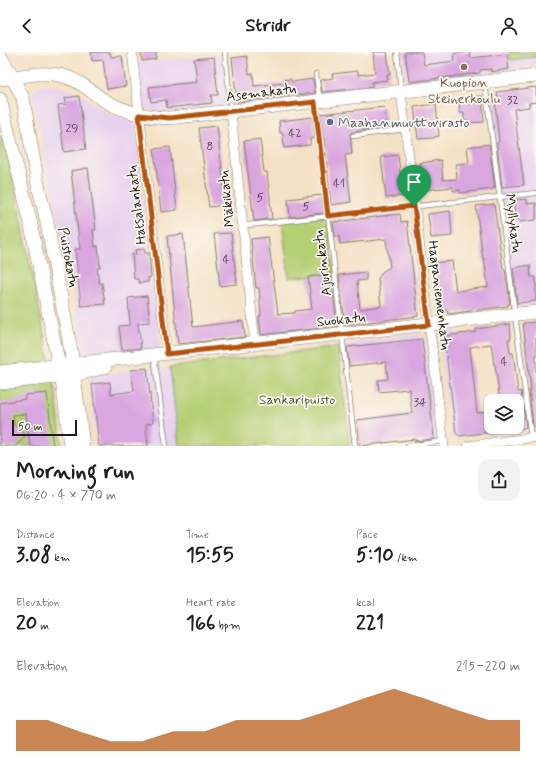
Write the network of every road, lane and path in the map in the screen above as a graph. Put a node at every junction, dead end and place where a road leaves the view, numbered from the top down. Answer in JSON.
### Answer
{"nodes":[{"id":1,"x":132,"y":52,"type":"edge"},
{"id":2,"x":225,"y":52,"type":"edge"},
{"id":3,"x":397,"y":52,"type":"edge"},
{"id":4,"x":0,"y":58,"type":"edge"},
{"id":5,"x":316,"y":74,"type":"dead end"},
{"id":6,"x":536,"y":76,"type":"edge"},
{"id":7,"x":6,"y":78,"type":"edge"},
{"id":8,"x":485,"y":82,"type":"junction"},
{"id":9,"x":401,"y":92,"type":"junction"},
{"id":10,"x":317,"y":98,"type":"junction"},
{"id":11,"x":0,"y":100,"type":"edge"},
{"id":12,"x":231,"y":112,"type":"junction"},
{"id":13,"x":139,"y":115,"type":"junction"},
{"id":14,"x":405,"y":129,"type":"junction"},
{"id":15,"x":353,"y":136,"type":"dead end"},
{"id":16,"x":536,"y":193,"type":"edge"},
{"id":17,"x":500,"y":197,"type":"junction"},
{"id":18,"x":414,"y":206,"type":"junction"},
{"id":19,"x":328,"y":216,"type":"junction"},
{"id":20,"x":248,"y":225,"type":"dead end"},
{"id":21,"x":536,"y":312,"type":"edge"},
{"id":22,"x":515,"y":315,"type":"junction"},
{"id":23,"x":429,"y":325,"type":"junction"},
{"id":24,"x":342,"y":335,"type":"junction"},
{"id":25,"x":255,"y":344,"type":"junction"},
{"id":26,"x":167,"y":354,"type":"junction"},
{"id":27,"x":151,"y":356,"type":"junction"},
{"id":28,"x":74,"y":370,"type":"junction"},
{"id":29,"x":59,"y":371,"type":"junction"},
{"id":30,"x":0,"y":372,"type":"edge"},
{"id":31,"x":0,"y":384,"type":"edge"},
{"id":32,"x":533,"y":438,"type":"edge"},
{"id":33,"x":444,"y":444,"type":"edge"},
{"id":34,"x":70,"y":446,"type":"edge"},
{"id":35,"x":83,"y":446,"type":"edge"},
{"id":36,"x":166,"y":446,"type":"edge"},
{"id":37,"x":355,"y":446,"type":"edge"},
{"id":38,"x":408,"y":446,"type":"edge"},
{"id":39,"x":468,"y":446,"type":"edge"}],
"edges":[{"from":1,"to":13,"type":"street","name":"Hatsalankatu"},
{"from":2,"to":12,"type":"lane","name":"Mäkikatu"},
{"from":3,"to":9,"type":"lane","name":"Haapaniemenkatu"},
{"from":4,"to":7,"type":"main road"},
{"from":5,"to":10,"type":"lane","name":"Ajurinkatu"},
{"from":6,"to":8,"type":"main road","name":"Asemakatu"},
{"from":7,"to":13,"type":"main road","name":"Asemakatu"},
{"from":7,"to":28,"type":"main road","name":"Puistokatu"},
{"from":8,"to":9,"type":"main road","name":"Asemakatu"},
{"from":8,"to":17,"type":"lane","name":"Myllykatu"},
{"from":9,"to":10,"type":"main road","name":"Asemakatu"},
{"from":9,"to":14,"type":"street","name":"Haapaniemenkatu"},
{"from":10,"to":12,"type":"main road","name":"Asemakatu"},
{"from":10,"to":19,"type":"lane","name":"Ajurinkatu"},
{"from":11,"to":29,"type":"main road"},
{"from":12,"to":13,"type":"main road","name":"Asemakatu"},
{"from":12,"to":25,"type":"street","name":"Mäkikatu"},
{"from":13,"to":26,"type":"street","name":"Hatsalankatu"},
{"from":14,"to":15,"type":"lane"},
{"from":14,"to":18,"type":"street","name":"Haapaniemenkatu"},
{"from":16,"to":17,"type":"lane"},
{"from":17,"to":18,"type":"lane"},
{"from":17,"to":22,"type":"lane","name":"Myllykatu"},
{"from":18,"to":19,"type":"lane"},
{"from":18,"to":23,"type":"street","name":"Haapaniemenkatu"},
{"from":19,"to":20,"type":"lane"},
{"from":19,"to":24,"type":"lane","name":"Ajurinkatu"},
{"from":21,"to":22,"type":"main road","name":"Suokatu"},
{"from":22,"to":23,"type":"main road","name":"Suokatu"},
{"from":22,"to":32,"type":"lane","name":"Myllykatu"},
{"from":23,"to":24,"type":"main road","name":"Suokatu"},
{"from":23,"to":33,"type":"street","name":"Haapaniemenkatu"},
{"from":24,"to":25,"type":"main road","name":"Suokatu"},
{"from":24,"to":37,"type":"lane","name":"Ajurinkatu"},
{"from":25,"to":26,"type":"main road","name":"Suokatu"},
{"from":26,"to":27,"type":"main road","name":"Suokatu"},
{"from":27,"to":28,"type":"main road","name":"Suokatu"},
{"from":27,"to":36,"type":"lane"},
{"from":28,"to":29,"type":"main road","name":"Suokatu"},
{"from":28,"to":35,"type":"main road","name":"Puistokatu"},
{"from":29,"to":30,"type":"main road","name":"Suokatu"},
{"from":29,"to":31,"type":"main road","name":"Suokatu"},
{"from":29,"to":34,"type":"main road"},
{"from":32,"to":39,"type":"street"},
{"from":33,"to":38,"type":"lane"}]}
